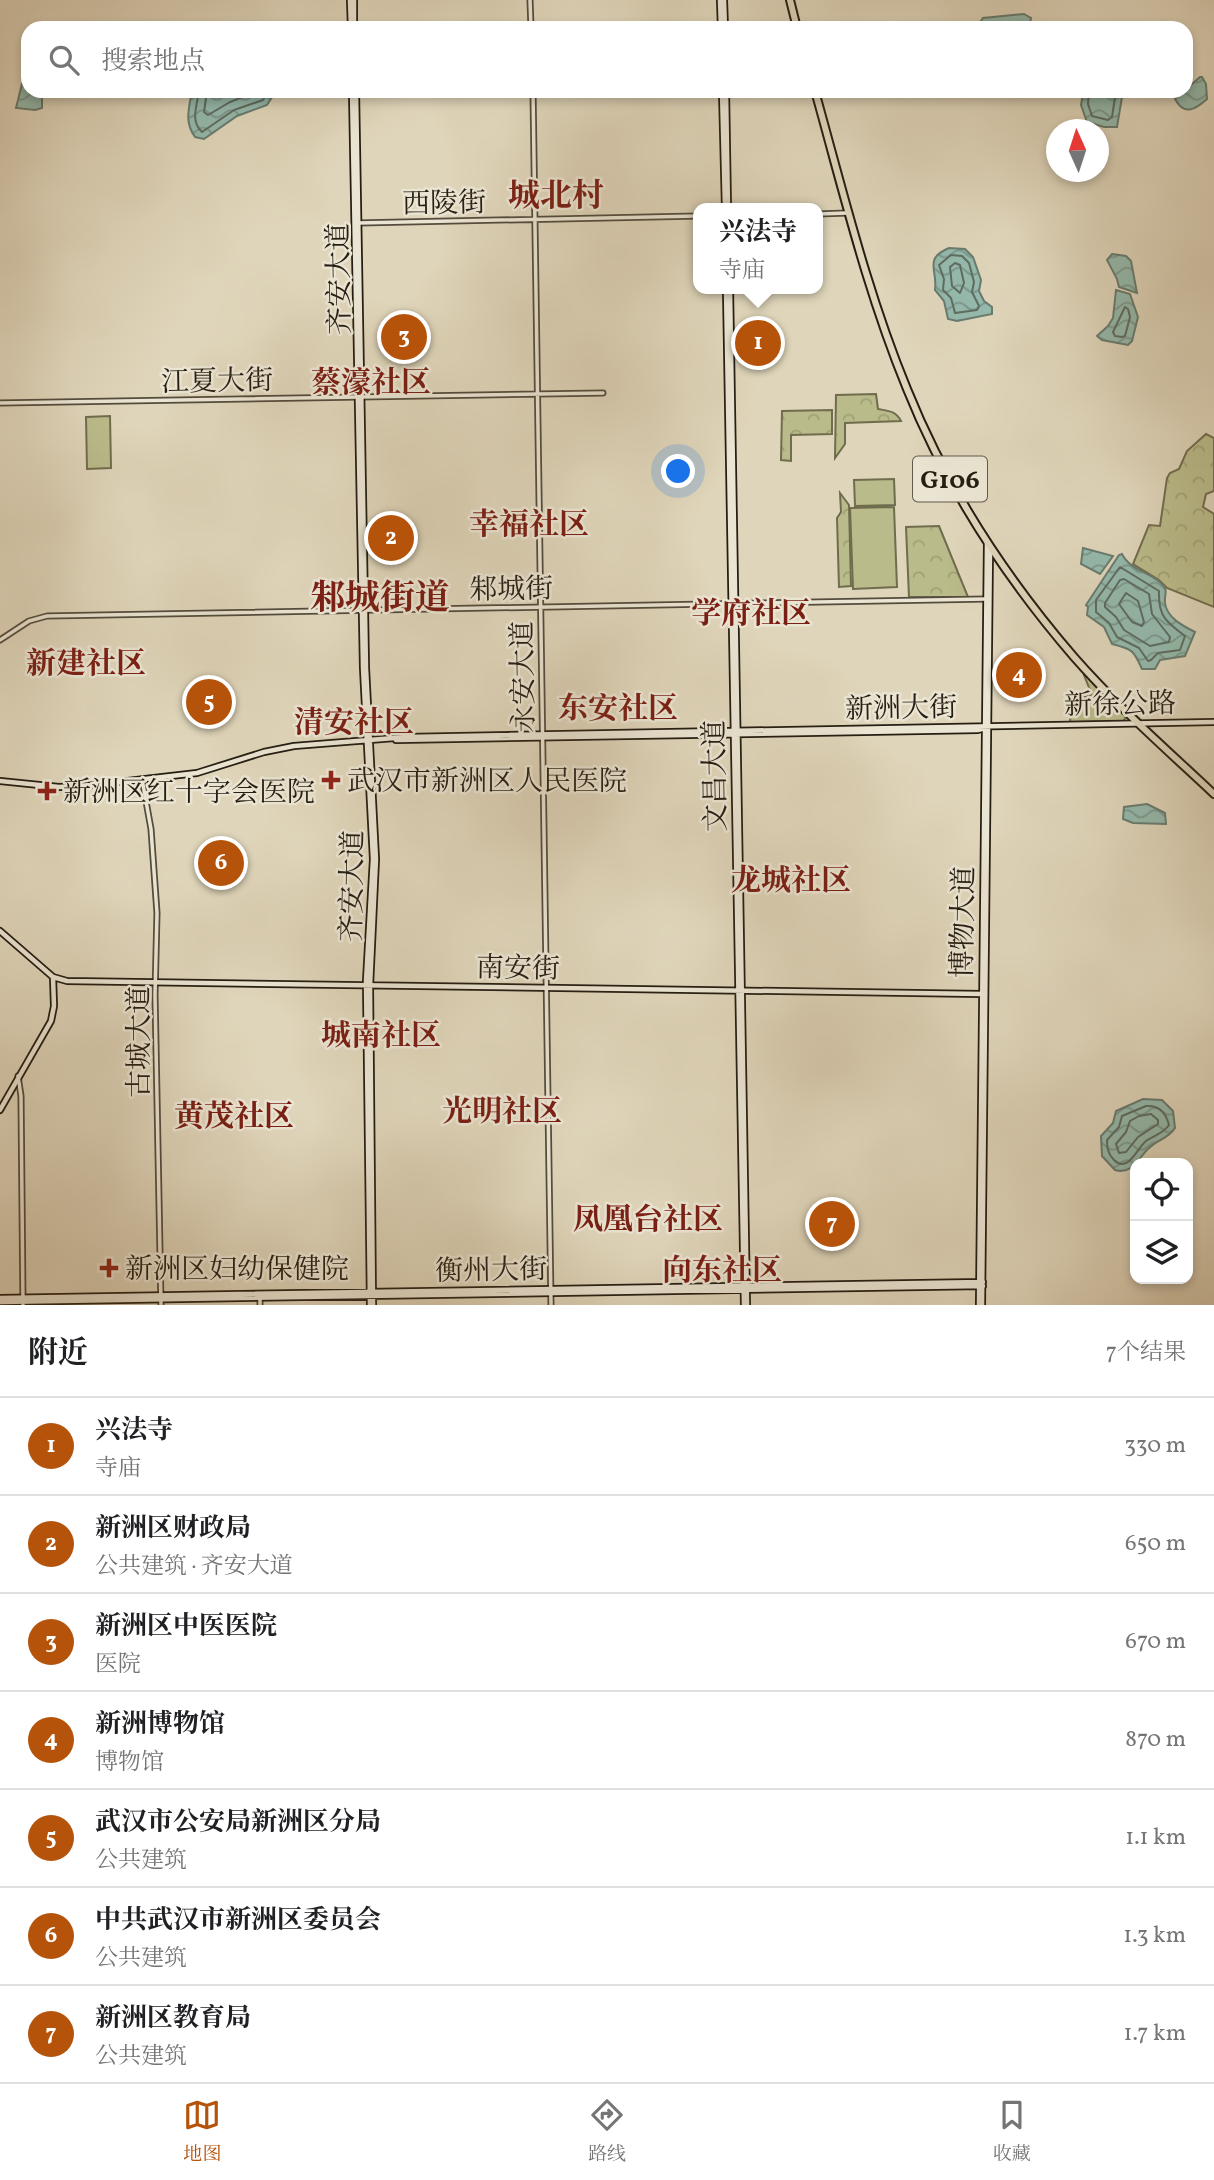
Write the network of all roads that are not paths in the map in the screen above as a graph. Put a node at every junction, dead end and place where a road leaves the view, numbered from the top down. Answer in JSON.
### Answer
{"nodes":[{"id":1,"x":352,"y":0,"type":"edge"},
{"id":2,"x":530,"y":0,"type":"edge"},
{"id":3,"x":722,"y":0,"type":"edge"},
{"id":4,"x":790,"y":0,"type":"edge"},
{"id":5,"x":353,"y":21,"type":"edge"},
{"id":6,"x":531,"y":21,"type":"edge"},
{"id":7,"x":723,"y":21,"type":"edge"},
{"id":8,"x":795,"y":21,"type":"edge"},
{"id":9,"x":354,"y":98,"type":"edge"},
{"id":10,"x":354,"y":98,"type":"edge"},
{"id":11,"x":533,"y":98,"type":"edge"},
{"id":12,"x":724,"y":98,"type":"edge"},
{"id":13,"x":817,"y":98,"type":"edge"},
{"id":14,"x":727,"y":203,"type":"edge"},
{"id":15,"x":849,"y":213,"type":"junction"},
{"id":16,"x":823,"y":214,"type":"edge"},
{"id":17,"x":693,"y":216,"type":"edge"},
{"id":18,"x":535,"y":219,"type":"junction"},
{"id":19,"x":358,"y":223,"type":"junction"},
{"id":20,"x":728,"y":294,"type":"edge"},
{"id":21,"x":603,"y":393,"type":"dead end"},
{"id":22,"x":537,"y":394,"type":"junction"},
{"id":23,"x":359,"y":397,"type":"junction"},
{"id":24,"x":0,"y":403,"type":"edge"},
{"id":25,"x":988,"y":541,"type":"junction"},
{"id":26,"x":986,"y":599,"type":"junction"},
{"id":27,"x":733,"y":604,"type":"junction"},
{"id":28,"x":540,"y":607,"type":"junction"},
{"id":29,"x":363,"y":610,"type":"junction"},
{"id":30,"x":0,"y":640,"type":"edge"},
{"id":31,"x":1214,"y":722,"type":"edge"},
{"id":32,"x":1137,"y":723,"type":"junction"},
{"id":33,"x":987,"y":727,"type":"junction"},
{"id":34,"x":736,"y":733,"type":"junction"},
{"id":35,"x":542,"y":736,"type":"junction"},
{"id":36,"x":367,"y":741,"type":"junction"},
{"id":37,"x":142,"y":779,"type":"junction"},
{"id":38,"x":0,"y":781,"type":"edge"},
{"id":39,"x":1214,"y":794,"type":"edge"},
{"id":40,"x":0,"y":932,"type":"edge"},
{"id":41,"x":53,"y":977,"type":"junction"},
{"id":42,"x":156,"y":982,"type":"junction"},
{"id":43,"x":368,"y":986,"type":"junction"},
{"id":44,"x":546,"y":988,"type":"junction"},
{"id":45,"x":740,"y":991,"type":"junction"},
{"id":46,"x":982,"y":994,"type":"junction"},
{"id":47,"x":18,"y":1076,"type":"junction"},
{"id":48,"x":0,"y":1110,"type":"edge"},
{"id":49,"x":981,"y":1284,"type":"junction"},
{"id":50,"x":745,"y":1288,"type":"junction"},
{"id":51,"x":551,"y":1291,"type":"junction"},
{"id":52,"x":371,"y":1294,"type":"junction"},
{"id":53,"x":260,"y":1298,"type":"junction"},
{"id":54,"x":0,"y":1300,"type":"edge"},
{"id":55,"x":161,"y":1300,"type":"edge"},
{"id":56,"x":23,"y":1301,"type":"edge"},
{"id":57,"x":260,"y":1305,"type":"edge"},
{"id":58,"x":371,"y":1305,"type":"edge"},
{"id":59,"x":551,"y":1305,"type":"edge"},
{"id":60,"x":746,"y":1305,"type":"edge"},
{"id":61,"x":980,"y":1305,"type":"edge"}],
"edges":[{"from":1,"to":5,"type":"main road"},
{"from":2,"to":6,"type":"street"},
{"from":3,"to":7,"type":"main road"},
{"from":4,"to":8,"type":"highway"},
{"from":9,"to":19,"type":"main road","name":"齐安大道"},
{"from":10,"to":23,"type":"main road","name":"齐安大道"},
{"from":11,"to":18,"type":"street","name":"永安大道"},
{"from":12,"to":14,"type":"main road"},
{"from":13,"to":15,"type":"highway","number":"G106"},
{"from":15,"to":16,"type":"street"},
{"from":15,"to":25,"type":"highway","number":"G106"},
{"from":17,"to":18,"type":"street","name":"西陵街"},
{"from":18,"to":19,"type":"street","name":"西陵街"},
{"from":18,"to":22,"type":"street","name":"永安大道"},
{"from":19,"to":23,"type":"main road","name":"齐安大道"},
{"from":20,"to":27,"type":"main road","name":"文昌大道"},
{"from":21,"to":22,"type":"street","name":"江夏大街"},
{"from":22,"to":23,"type":"street","name":"江夏大街"},
{"from":22,"to":28,"type":"street","name":"永安大道"},
{"from":23,"to":24,"type":"street","name":"江夏大街"},
{"from":23,"to":29,"type":"main road","name":"齐安大道"},
{"from":25,"to":26,"type":"main road","name":"博物大道"},
{"from":25,"to":32,"type":"highway","number":"G106"},
{"from":25,"to":33,"type":"main road","name":"博物大道"},
{"from":26,"to":27,"type":"street","name":"邾城街"},
{"from":26,"to":33,"type":"main road","name":"博物大道"},
{"from":27,"to":28,"type":"street","name":"邾城街"},
{"from":27,"to":34,"type":"main road","name":"文昌大道"},
{"from":28,"to":29,"type":"street","name":"邾城街"},
{"from":28,"to":35,"type":"street","name":"永安大道"},
{"from":29,"to":30,"type":"street","name":"邾城街"},
{"from":29,"to":36,"type":"main road","name":"齐安大道"},
{"from":31,"to":32,"type":"main road","name":"新徐公路"},
{"from":32,"to":33,"type":"main road","name":"新徐公路"},
{"from":32,"to":39,"type":"highway","number":"G106"},
{"from":33,"to":34,"type":"main road","name":"新洲大街"},
{"from":33,"to":46,"type":"main road","name":"博物大道"},
{"from":33,"to":49,"type":"main road","name":"博物大道"},
{"from":34,"to":35,"type":"main road","name":"新洲大街"},
{"from":34,"to":45,"type":"main road","name":"文昌大道"},
{"from":35,"to":36,"type":"main road","name":"新洲大街"},
{"from":35,"to":44,"type":"street","name":"永安大道"},
{"from":36,"to":37,"type":"main road","name":"新洲大街"},
{"from":36,"to":43,"type":"main road","name":"齐安大道"},
{"from":37,"to":38,"type":"main road","name":"新洲大街"},
{"from":37,"to":42,"type":"street","name":"古城大道"},
{"from":40,"to":41,"type":"main road"},
{"from":41,"to":42,"type":"main road","name":"南安街"},
{"from":41,"to":47,"type":"main road"},
{"from":42,"to":43,"type":"main road","name":"南安街"},
{"from":42,"to":55,"type":"street","name":"古城大道"},
{"from":43,"to":44,"type":"main road","name":"南安街"},
{"from":43,"to":52,"type":"main road","name":"齐安大道"},
{"from":44,"to":45,"type":"main road","name":"南安街"},
{"from":44,"to":51,"type":"street","name":"永安大道"},
{"from":45,"to":46,"type":"main road","name":"南安街"},
{"from":45,"to":50,"type":"main road","name":"文昌大道"},
{"from":46,"to":49,"type":"main road","name":"博物大道"},
{"from":47,"to":48,"type":"main road"},
{"from":47,"to":56,"type":"street"},
{"from":49,"to":50,"type":"main road","name":"衡州大街"},
{"from":49,"to":61,"type":"main road","name":"博物大道"},
{"from":50,"to":51,"type":"main road","name":"衡州大街"},
{"from":50,"to":60,"type":"main road","name":"文昌大道"},
{"from":51,"to":52,"type":"main road","name":"衡州大街"},
{"from":51,"to":59,"type":"street","name":"永安大道"},
{"from":52,"to":53,"type":"main road","name":"衡州大街"},
{"from":52,"to":55,"type":"main road","name":"衡州大街"},
{"from":52,"to":58,"type":"main road","name":"齐安大道"},
{"from":53,"to":55,"type":"main road","name":"衡州大街"},
{"from":53,"to":57,"type":"street"},
{"from":54,"to":56,"type":"main road","name":"衡州大街"},
{"from":55,"to":56,"type":"main road","name":"衡州大街"}]}
